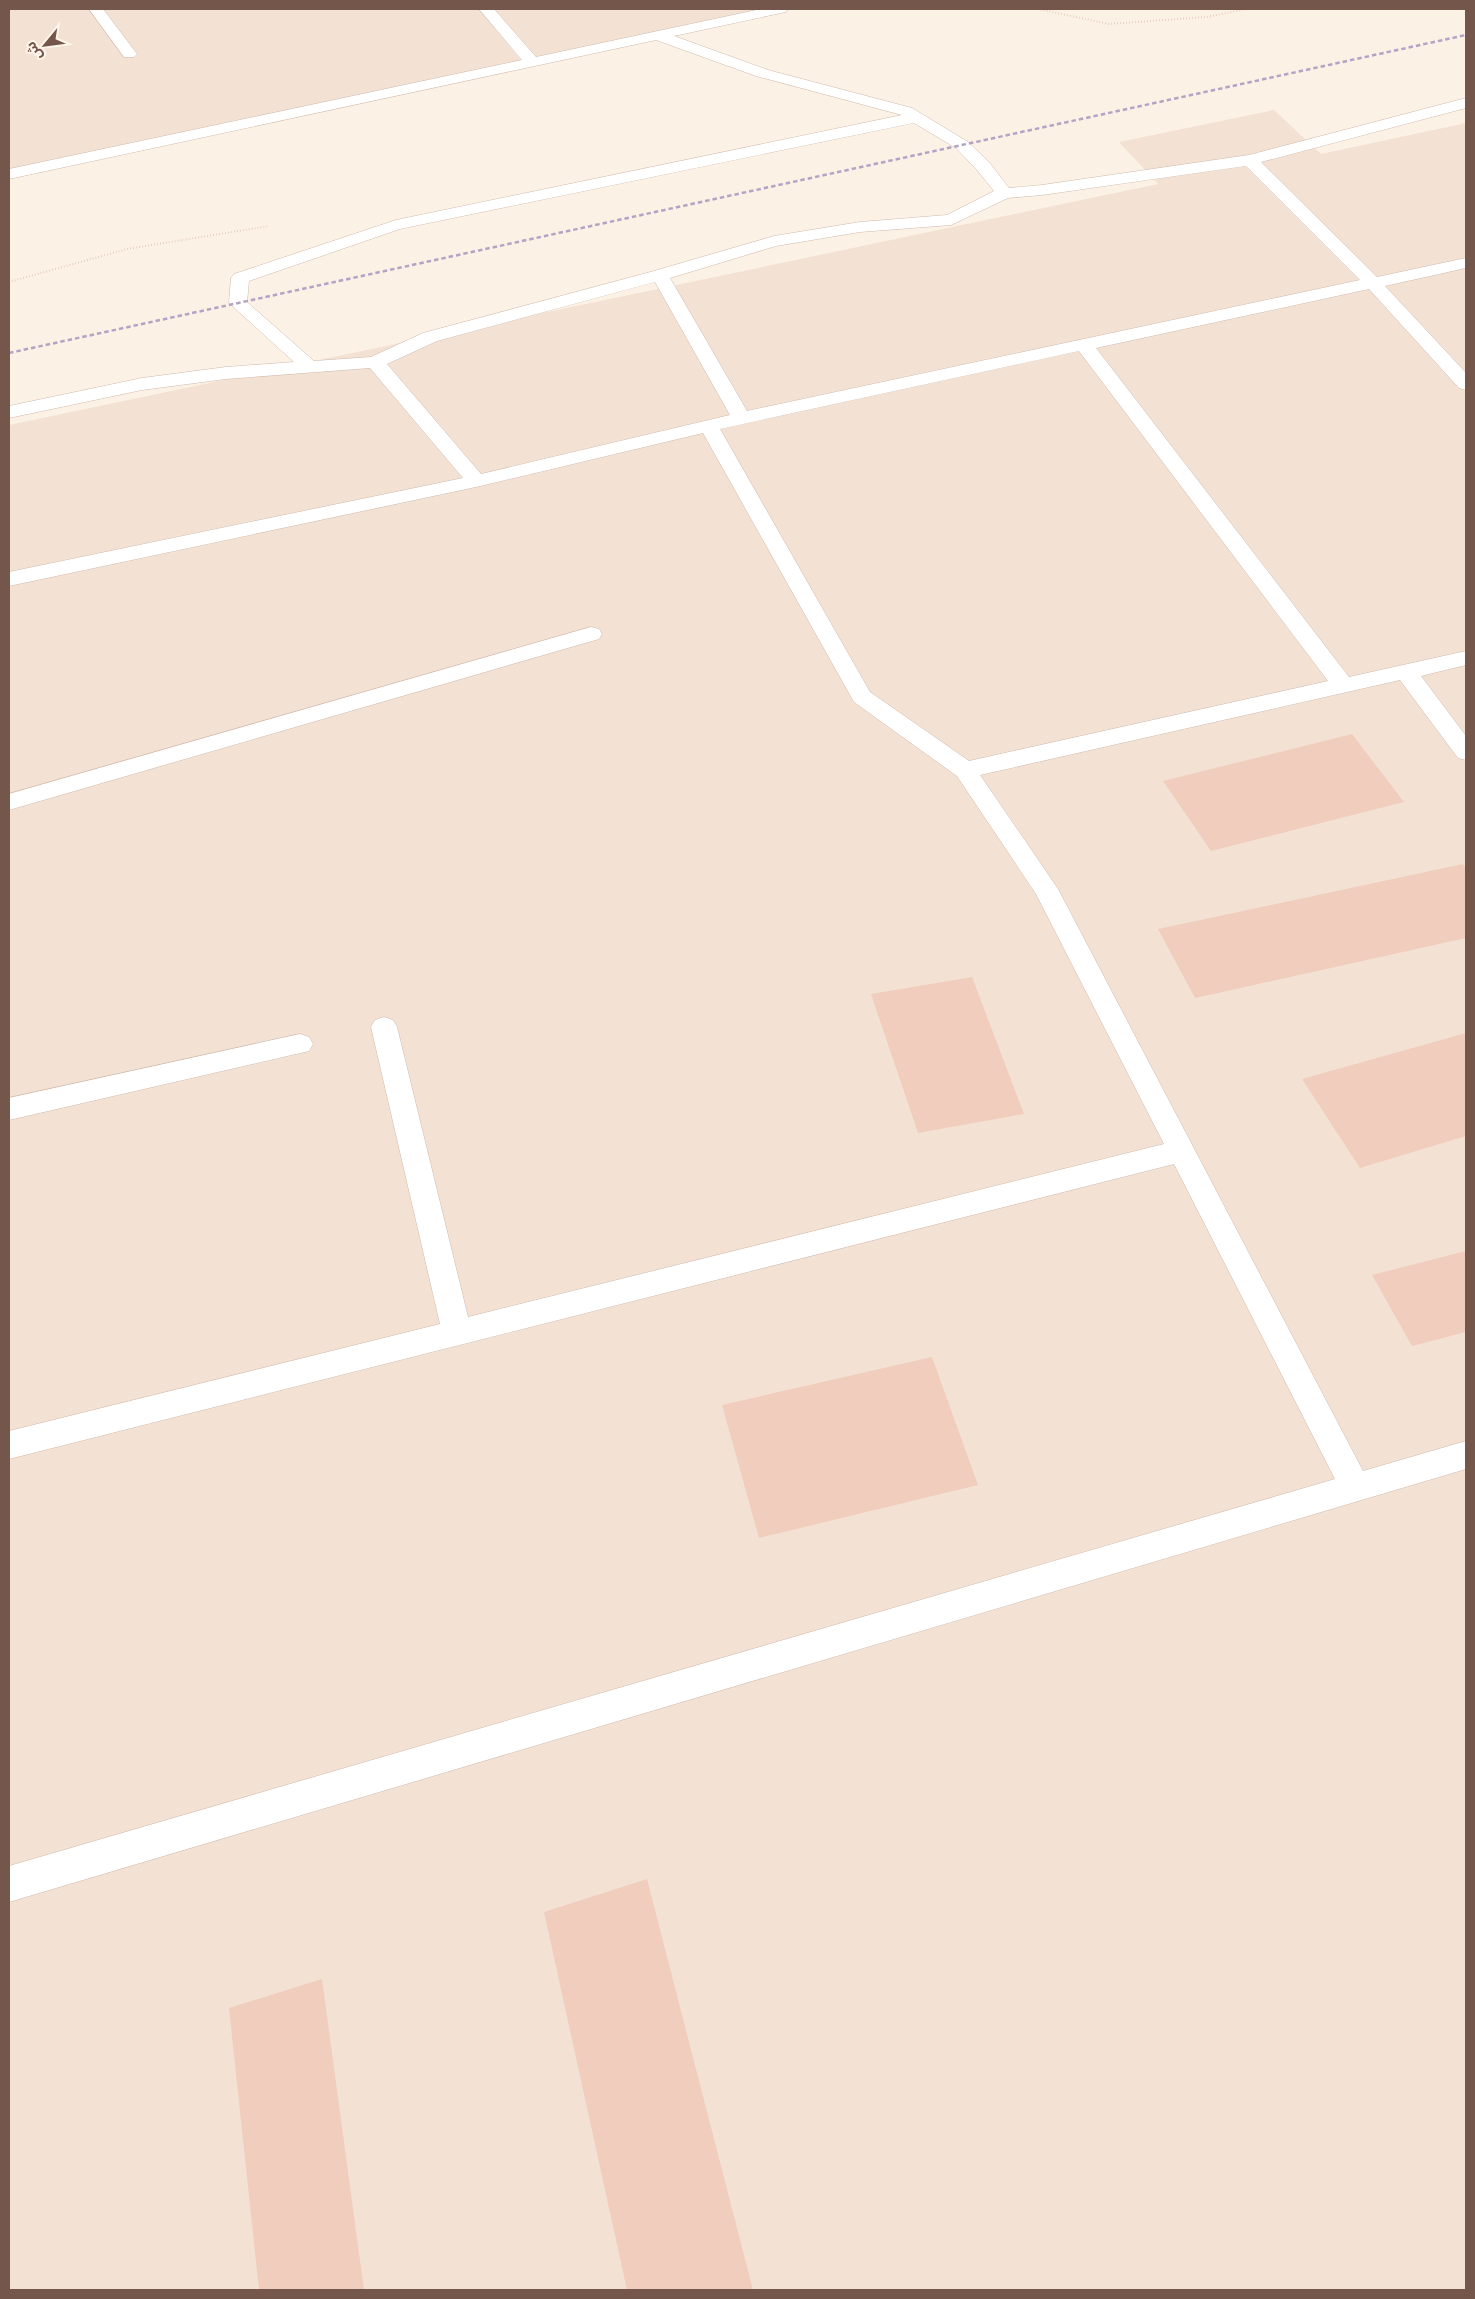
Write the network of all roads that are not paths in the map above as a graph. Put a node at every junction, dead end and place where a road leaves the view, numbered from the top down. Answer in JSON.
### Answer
{"nodes":[{"id":1,"x":96,"y":9,"type":"edge"},
{"id":2,"x":486,"y":9,"type":"edge"},
{"id":3,"x":782,"y":9,"type":"edge"},
{"id":4,"x":655,"y":35,"type":"junction"},
{"id":5,"x":129,"y":54,"type":"dead end"},
{"id":6,"x":532,"y":61,"type":"junction"},
{"id":7,"x":1466,"y":103,"type":"edge"},
{"id":8,"x":918,"y":117,"type":"junction"},
{"id":9,"x":1250,"y":160,"type":"junction"},
{"id":10,"x":9,"y":174,"type":"edge"},
{"id":11,"x":1004,"y":193,"type":"junction"},
{"id":12,"x":1466,"y":263,"type":"edge"},
{"id":13,"x":660,"y":275,"type":"junction"},
{"id":14,"x":1373,"y":283,"type":"junction"},
{"id":15,"x":1084,"y":345,"type":"junction"},
{"id":16,"x":375,"y":362,"type":"junction"},
{"id":17,"x":310,"y":367,"type":"junction"},
{"id":18,"x":1466,"y":384,"type":"edge"},
{"id":19,"x":9,"y":412,"type":"edge"},
{"id":20,"x":741,"y":418,"type":"junction"},
{"id":21,"x":710,"y":426,"type":"junction"},
{"id":22,"x":476,"y":481,"type":"junction"},
{"id":23,"x":9,"y":579,"type":"edge"},
{"id":24,"x":591,"y":634,"type":"dead end"},
{"id":25,"x":1466,"y":658,"type":"edge"},
{"id":26,"x":1406,"y":672,"type":"junction"},
{"id":27,"x":1343,"y":686,"type":"junction"},
{"id":28,"x":1466,"y":752,"type":"edge"},
{"id":29,"x":965,"y":770,"type":"junction"},
{"id":30,"x":9,"y":802,"type":"edge"},
{"id":31,"x":384,"y":1027,"type":"dead end"},
{"id":32,"x":300,"y":1044,"type":"dead end"},
{"id":33,"x":9,"y":1109,"type":"edge"},
{"id":34,"x":1181,"y":1151,"type":"junction"},
{"id":35,"x":457,"y":1333,"type":"junction"},
{"id":36,"x":9,"y":1445,"type":"edge"},
{"id":37,"x":1466,"y":1455,"type":"edge"},
{"id":38,"x":1355,"y":1487,"type":"junction"},
{"id":39,"x":9,"y":1884,"type":"edge"}],
"edges":[{"from":1,"to":5,"type":"street"},
{"from":2,"to":6,"type":"street"},
{"from":3,"to":4,"type":"street"},
{"from":4,"to":6,"type":"street"},
{"from":4,"to":8,"type":"street"},
{"from":6,"to":10,"type":"street"},
{"from":7,"to":9,"type":"street"},
{"from":8,"to":11,"type":"street"},
{"from":8,"to":17,"type":"street"},
{"from":9,"to":11,"type":"street"},
{"from":9,"to":14,"type":"street"},
{"from":11,"to":13,"type":"street"},
{"from":12,"to":14,"type":"street"},
{"from":13,"to":16,"type":"street"},
{"from":13,"to":20,"type":"street"},
{"from":14,"to":15,"type":"street"},
{"from":14,"to":18,"type":"street"},
{"from":15,"to":20,"type":"street"},
{"from":15,"to":27,"type":"street"},
{"from":16,"to":17,"type":"street"},
{"from":16,"to":22,"type":"street"},
{"from":17,"to":19,"type":"street"},
{"from":20,"to":21,"type":"street"},
{"from":21,"to":22,"type":"street"},
{"from":21,"to":29,"type":"street"},
{"from":22,"to":23,"type":"street"},
{"from":24,"to":30,"type":"street"},
{"from":25,"to":26,"type":"street"},
{"from":26,"to":27,"type":"street"},
{"from":26,"to":28,"type":"street"},
{"from":27,"to":29,"type":"street"},
{"from":29,"to":34,"type":"street"},
{"from":31,"to":35,"type":"street"},
{"from":32,"to":33,"type":"street"},
{"from":34,"to":35,"type":"street"},
{"from":34,"to":38,"type":"street"},
{"from":35,"to":36,"type":"street"},
{"from":37,"to":38,"type":"street"},
{"from":38,"to":39,"type":"street"}]}
